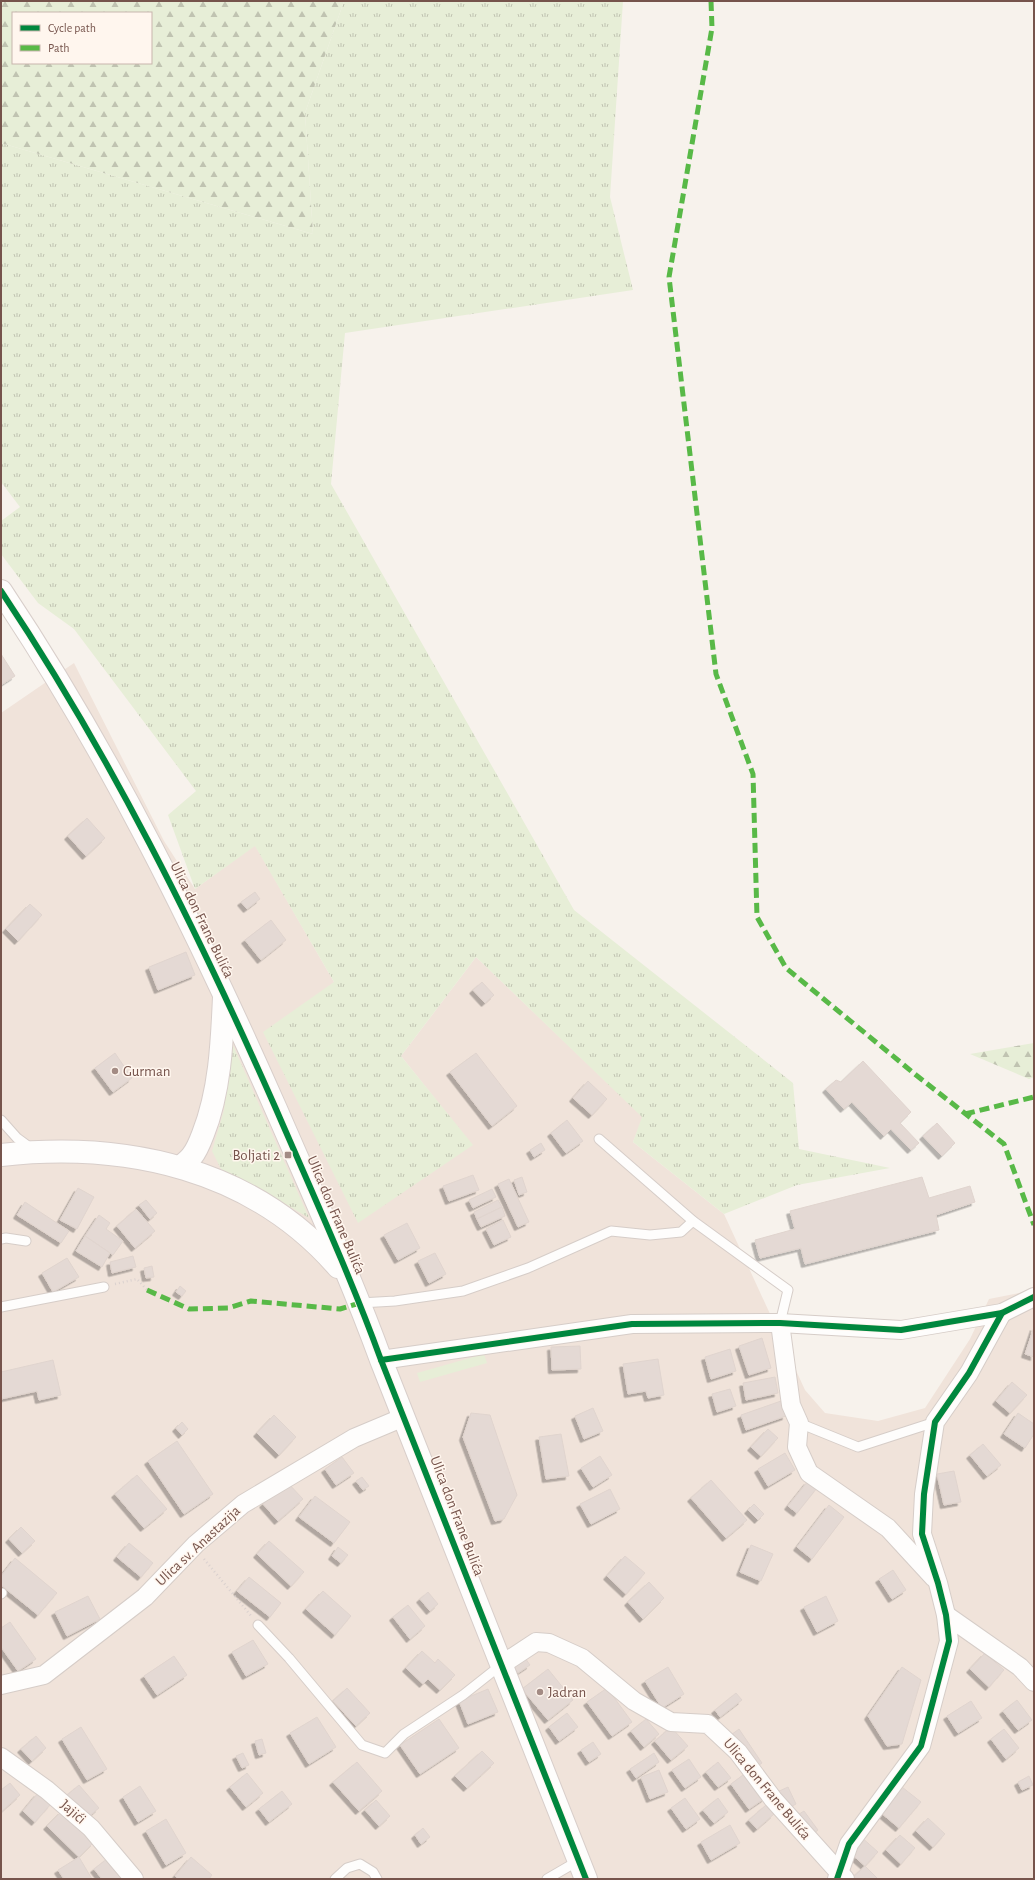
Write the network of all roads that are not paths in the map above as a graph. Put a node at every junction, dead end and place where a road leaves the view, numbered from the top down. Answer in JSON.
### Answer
{"nodes":[{"id":1,"x":1,"y":591,"type":"edge"},
{"id":2,"x":224,"y":994,"type":"junction"},
{"id":3,"x":1,"y":1120,"type":"edge"},
{"id":4,"x":599,"y":1140,"type":"dead end"},
{"id":5,"x":41,"y":1152,"type":"junction"},
{"id":6,"x":1,"y":1155,"type":"edge"},
{"id":7,"x":180,"y":1167,"type":"junction"},
{"id":8,"x":693,"y":1221,"type":"junction"},
{"id":9,"x":1,"y":1239,"type":"edge"},
{"id":10,"x":26,"y":1241,"type":"dead end"},
{"id":11,"x":104,"y":1287,"type":"road end"},
{"id":12,"x":356,"y":1294,"type":"junction"},
{"id":13,"x":1034,"y":1297,"type":"edge"},
{"id":14,"x":1,"y":1307,"type":"edge"},
{"id":15,"x":1002,"y":1313,"type":"junction"},
{"id":16,"x":780,"y":1323,"type":"junction"},
{"id":17,"x":381,"y":1360,"type":"junction"},
{"id":18,"x":404,"y":1416,"type":"junction"},
{"id":19,"x":935,"y":1422,"type":"junction"},
{"id":20,"x":799,"y":1423,"type":"junction"},
{"id":21,"x":938,"y":1583,"type":"junction"},
{"id":22,"x":946,"y":1615,"type":"junction"},
{"id":23,"x":258,"y":1625,"type":"road end"},
{"id":24,"x":501,"y":1665,"type":"junction"},
{"id":25,"x":1034,"y":1682,"type":"edge"},
{"id":26,"x":1,"y":1685,"type":"edge"},
{"id":27,"x":1,"y":1757,"type":"edge"},
{"id":28,"x":582,"y":1870,"type":"edge"},
{"id":29,"x":840,"y":1877,"type":"edge"},
{"id":30,"x":134,"y":1879,"type":"edge"},
{"id":31,"x":335,"y":1879,"type":"edge"},
{"id":32,"x":377,"y":1879,"type":"edge"},
{"id":33,"x":547,"y":1879,"type":"edge"}],
"edges":[{"from":1,"to":2,"type":"street","name":"Ulica don Frane Bulića"},
{"from":2,"to":7,"type":"street"},
{"from":2,"to":12,"type":"street","name":"Ulica don Frane Bulića"},
{"from":3,"to":5,"type":"lane"},
{"from":4,"to":8,"type":"lane"},
{"from":5,"to":6,"type":"street"},
{"from":5,"to":7,"type":"street"},
{"from":7,"to":12,"type":"street"},
{"from":8,"to":12,"type":"lane"},
{"from":8,"to":16,"type":"lane"},
{"from":9,"to":10,"type":"lane"},
{"from":11,"to":14,"type":"lane"},
{"from":12,"to":17,"type":"street","name":"Ulica don Frane Bulića"},
{"from":13,"to":15,"type":"street"},
{"from":15,"to":16,"type":"street"},
{"from":15,"to":19,"type":"street"},
{"from":16,"to":17,"type":"street"},
{"from":16,"to":20,"type":"street"},
{"from":17,"to":18,"type":"street","name":"Ulica don Frane Bulića"},
{"from":18,"to":24,"type":"street","name":"Ulica don Frane Bulića"},
{"from":18,"to":26,"type":"street","name":"Ulica sv. Anastazija"},
{"from":19,"to":20,"type":"lane"},
{"from":19,"to":21,"type":"street"},
{"from":20,"to":21,"type":"street"},
{"from":21,"to":22,"type":"street"},
{"from":22,"to":25,"type":"street"},
{"from":22,"to":29,"type":"street"},
{"from":23,"to":24,"type":"lane"},
{"from":24,"to":28,"type":"street","name":"Ulica don Frane Bulića"},
{"from":24,"to":29,"type":"street","name":"Ulica don Frane Bulića"},
{"from":27,"to":30,"type":"street","name":"Jajići"},
{"from":28,"to":33,"type":"lane"},
{"from":31,"to":32,"type":"lane"}]}
